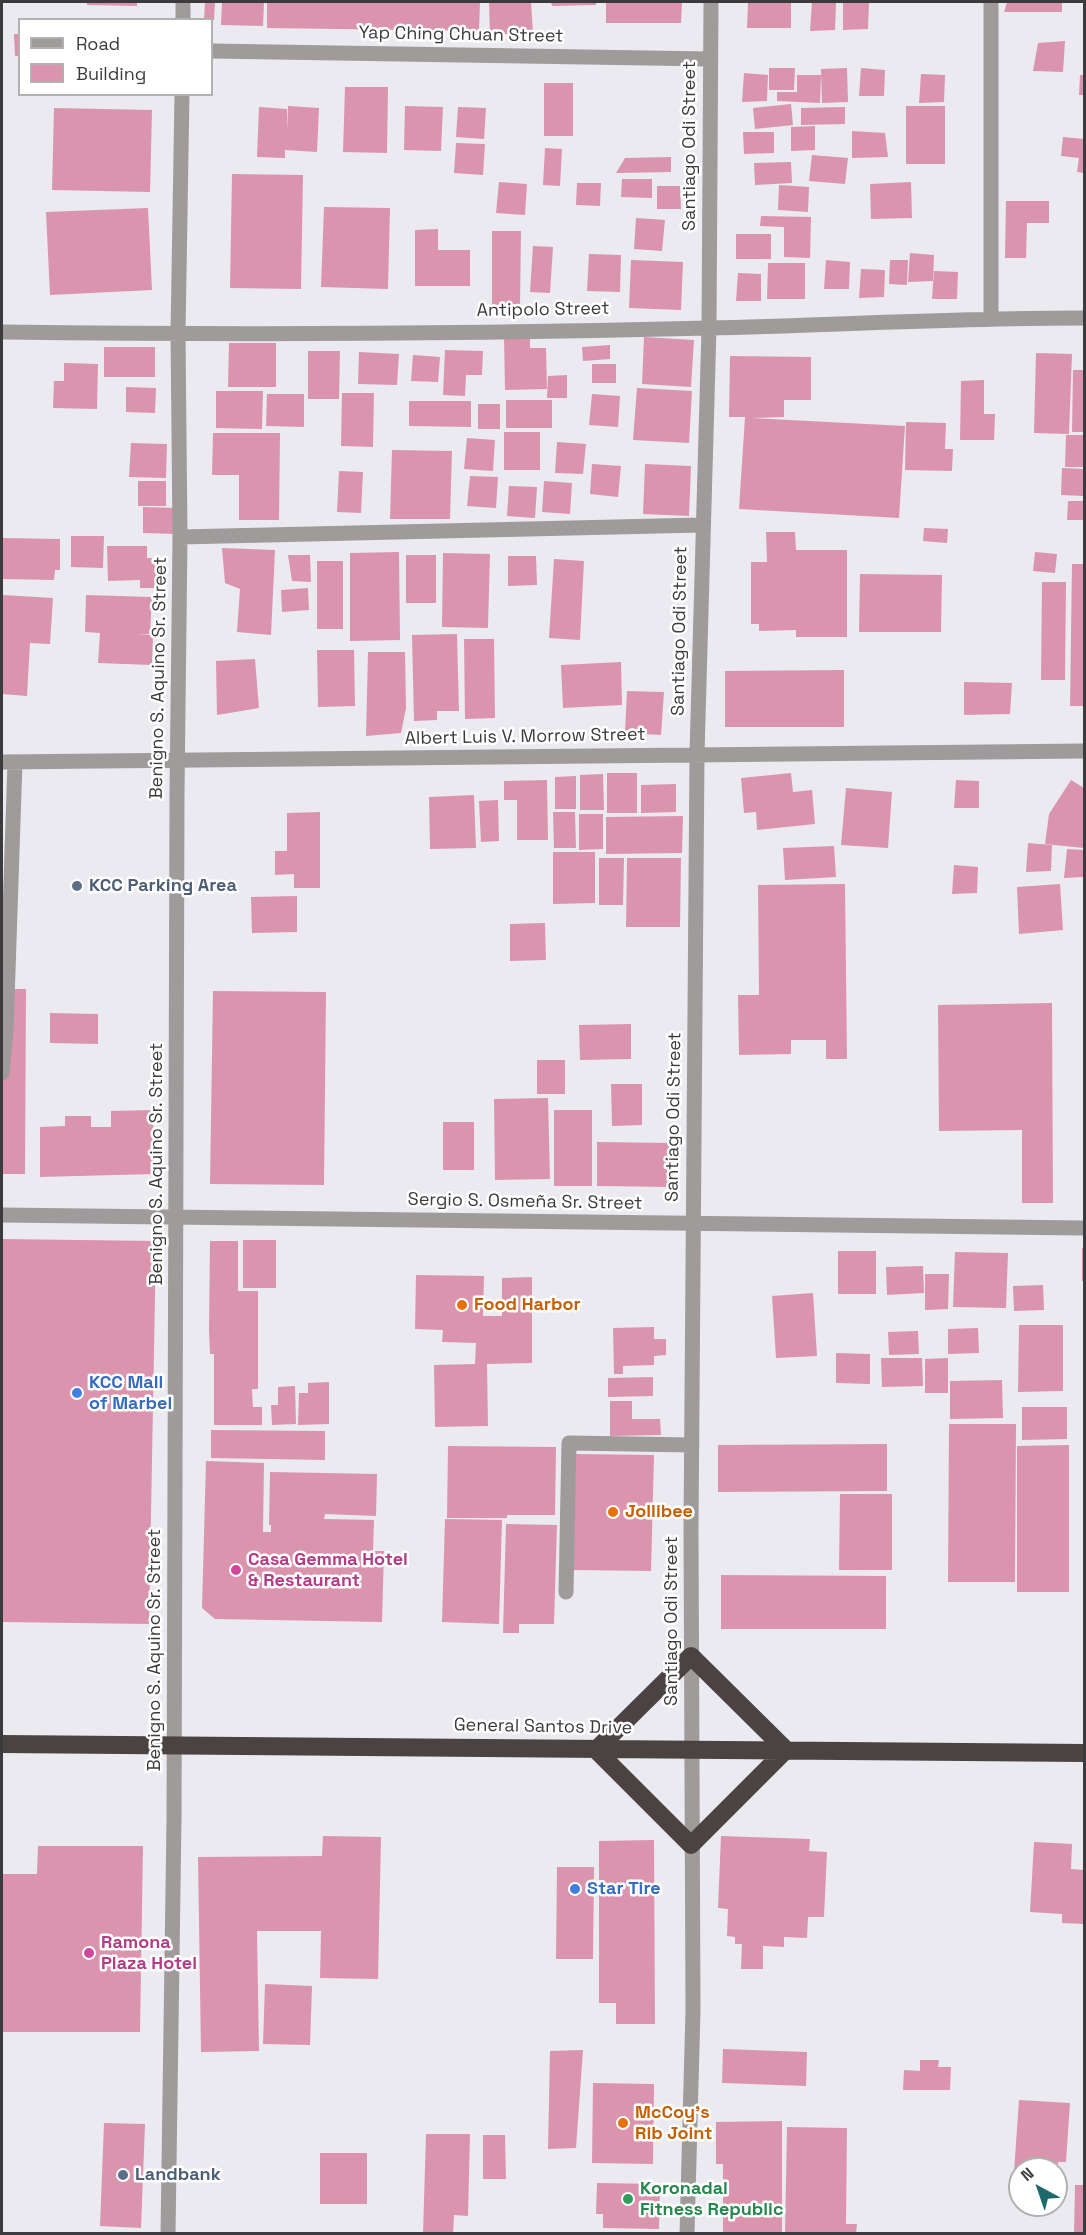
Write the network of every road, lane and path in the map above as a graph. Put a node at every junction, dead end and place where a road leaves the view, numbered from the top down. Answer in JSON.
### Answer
{"nodes":[{"id":1,"x":183,"y":2,"type":"edge"},
{"id":2,"x":711,"y":2,"type":"edge"},
{"id":3,"x":991,"y":2,"type":"edge"},
{"id":4,"x":183,"y":18,"type":"edge"},
{"id":5,"x":213,"y":51,"type":"edge"},
{"id":6,"x":710,"y":59,"type":"junction"},
{"id":7,"x":182,"y":96,"type":"edge"},
{"id":8,"x":991,"y":318,"type":"junction"},
{"id":9,"x":1084,"y":318,"type":"edge"},
{"id":10,"x":709,"y":328,"type":"junction"},
{"id":11,"x":2,"y":332,"type":"edge"},
{"id":12,"x":178,"y":334,"type":"junction"},
{"id":13,"x":702,"y":525,"type":"junction"},
{"id":14,"x":180,"y":537,"type":"junction"},
{"id":15,"x":1084,"y":751,"type":"edge"},
{"id":16,"x":697,"y":754,"type":"junction"},
{"id":17,"x":177,"y":760,"type":"junction"},
{"id":18,"x":8,"y":762,"type":"edge"},
{"id":19,"x":4,"y":1030,"type":"edge"},
{"id":20,"x":2,"y":1073,"type":"edge"},
{"id":21,"x":2,"y":1215,"type":"edge"},
{"id":22,"x":176,"y":1217,"type":"junction"},
{"id":23,"x":693,"y":1223,"type":"junction"},
{"id":24,"x":1084,"y":1228,"type":"edge"},
{"id":25,"x":692,"y":1445,"type":"junction"},
{"id":26,"x":566,"y":1592,"type":"dead end"},
{"id":27,"x":691,"y":1656,"type":"junction"},
{"id":28,"x":2,"y":1744,"type":"edge"},
{"id":29,"x":173,"y":1745,"type":"junction"},
{"id":30,"x":596,"y":1750,"type":"junction"},
{"id":31,"x":692,"y":1750,"type":"junction"},
{"id":32,"x":786,"y":1750,"type":"junction"},
{"id":33,"x":1084,"y":1753,"type":"edge"},
{"id":34,"x":691,"y":1845,"type":"junction"},
{"id":35,"x":168,"y":2234,"type":"edge"},
{"id":36,"x":687,"y":2234,"type":"edge"}],
"edges":[{"from":1,"to":4,"type":"street"},
{"from":2,"to":6,"type":"street","name":"Santiago Odi Street"},
{"from":3,"to":8,"type":"street"},
{"from":5,"to":6,"type":"street","name":"Yap Ching Chuan Street"},
{"from":6,"to":10,"type":"street","name":"Santiago Odi Street"},
{"from":7,"to":12,"type":"street","name":"Benigno S. Aquino Sr. Street"},
{"from":8,"to":9,"type":"street","name":"Antipolo Street"},
{"from":8,"to":10,"type":"street","name":"Antipolo Street"},
{"from":10,"to":12,"type":"street","name":"Antipolo Street"},
{"from":10,"to":13,"type":"street","name":"Santiago Odi Street"},
{"from":11,"to":12,"type":"street","name":"Antipolo Street"},
{"from":12,"to":14,"type":"street","name":"Benigno S. Aquino Sr. Street"},
{"from":13,"to":14,"type":"street"},
{"from":13,"to":16,"type":"street","name":"Santiago Odi Street"},
{"from":14,"to":17,"type":"street","name":"Benigno S. Aquino Sr. Street"},
{"from":15,"to":16,"type":"street","name":"Albert Luis V. Morrow Street"},
{"from":16,"to":17,"type":"street","name":"Albert Luis V. Morrow Street"},
{"from":16,"to":23,"type":"street","name":"Santiago Odi Street"},
{"from":17,"to":18,"type":"street","name":"Albert Luis V. Morrow Street"},
{"from":17,"to":22,"type":"street","name":"Benigno S. Aquino Sr. Street"},
{"from":18,"to":19,"type":"street"},
{"from":19,"to":20,"type":"street"},
{"from":21,"to":22,"type":"street","name":"Sergio S. Osmeña Sr. Street"},
{"from":22,"to":23,"type":"street","name":"Sergio S. Osmeña Sr. Street"},
{"from":22,"to":29,"type":"street","name":"Benigno S. Aquino Sr. Street"},
{"from":23,"to":24,"type":"street","name":"Sergio S. Osmeña Sr. Street"},
{"from":23,"to":25,"type":"street","name":"Santiago Odi Street"},
{"from":25,"to":26,"type":"street"},
{"from":25,"to":27,"type":"street","name":"Santiago Odi Street"},
{"from":27,"to":30,"type":"highway"},
{"from":27,"to":31,"type":"street","name":"Santiago Odi Street"},
{"from":27,"to":32,"type":"highway"},
{"from":28,"to":29,"type":"highway","name":"General Santos Drive"},
{"from":29,"to":30,"type":"highway","name":"General Santos Drive"},
{"from":29,"to":35,"type":"street","name":"Benigno S. Aquino Sr. Street"},
{"from":30,"to":31,"type":"highway","name":"General Santos Drive"},
{"from":30,"to":34,"type":"highway"},
{"from":31,"to":32,"type":"highway","name":"General Santos Drive"},
{"from":31,"to":34,"type":"street","name":"Santiago Odi Street"},
{"from":32,"to":33,"type":"highway","name":"General Santos Drive"},
{"from":32,"to":34,"type":"highway"},
{"from":34,"to":36,"type":"street","name":"Santiago Odi Street"}]}
